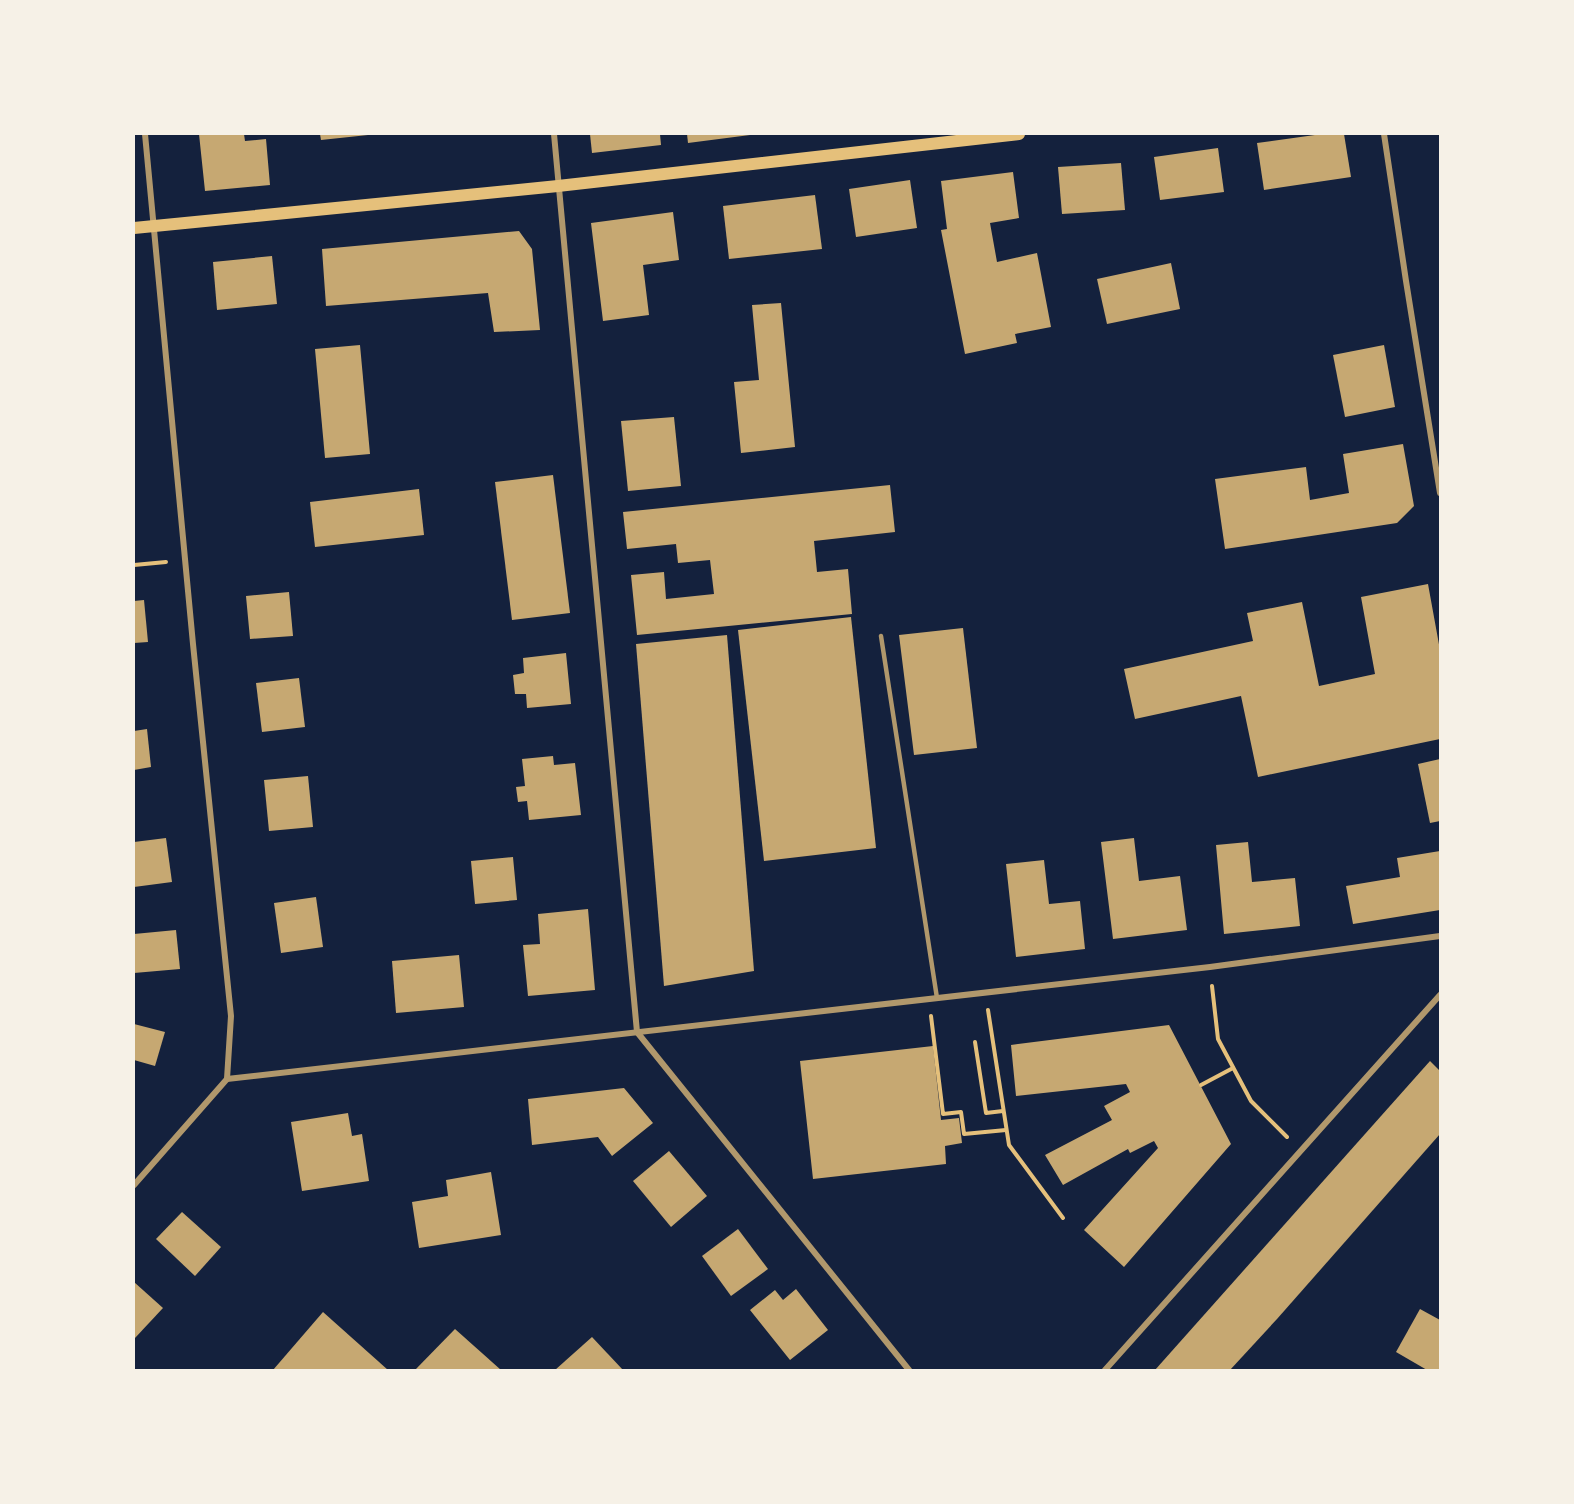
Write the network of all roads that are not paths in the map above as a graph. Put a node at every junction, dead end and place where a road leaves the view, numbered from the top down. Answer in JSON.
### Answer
{"nodes":[{"id":1,"x":145,"y":134,"type":"edge"},
{"id":2,"x":554,"y":134,"type":"edge"},
{"id":3,"x":1019,"y":134,"type":"edge"},
{"id":4,"x":1384,"y":134,"type":"edge"},
{"id":5,"x":558,"y":186,"type":"junction"},
{"id":6,"x":152,"y":226,"type":"junction"},
{"id":7,"x":134,"y":228,"type":"edge"},
{"id":8,"x":1440,"y":493,"type":"edge"},
{"id":9,"x":881,"y":636,"type":"dead end"},
{"id":10,"x":1440,"y":936,"type":"edge"},
{"id":11,"x":1440,"y":995,"type":"edge"},
{"id":12,"x":933,"y":999,"type":"junction"},
{"id":13,"x":637,"y":1032,"type":"junction"},
{"id":14,"x":227,"y":1079,"type":"junction"},
{"id":15,"x":134,"y":1185,"type":"edge"},
{"id":16,"x":909,"y":1371,"type":"edge"},
{"id":17,"x":1105,"y":1371,"type":"edge"}],
"edges":[{"from":1,"to":6,"type":"street"},
{"from":2,"to":5,"type":"street"},
{"from":3,"to":5,"type":"main road"},
{"from":4,"to":8,"type":"street"},
{"from":5,"to":6,"type":"main road"},
{"from":5,"to":13,"type":"street"},
{"from":6,"to":7,"type":"main road"},
{"from":6,"to":14,"type":"street"},
{"from":9,"to":12,"type":"lane"},
{"from":10,"to":12,"type":"street"},
{"from":11,"to":17,"type":"street"},
{"from":12,"to":13,"type":"street"},
{"from":13,"to":14,"type":"street"},
{"from":13,"to":16,"type":"street"},
{"from":14,"to":15,"type":"street"}]}
